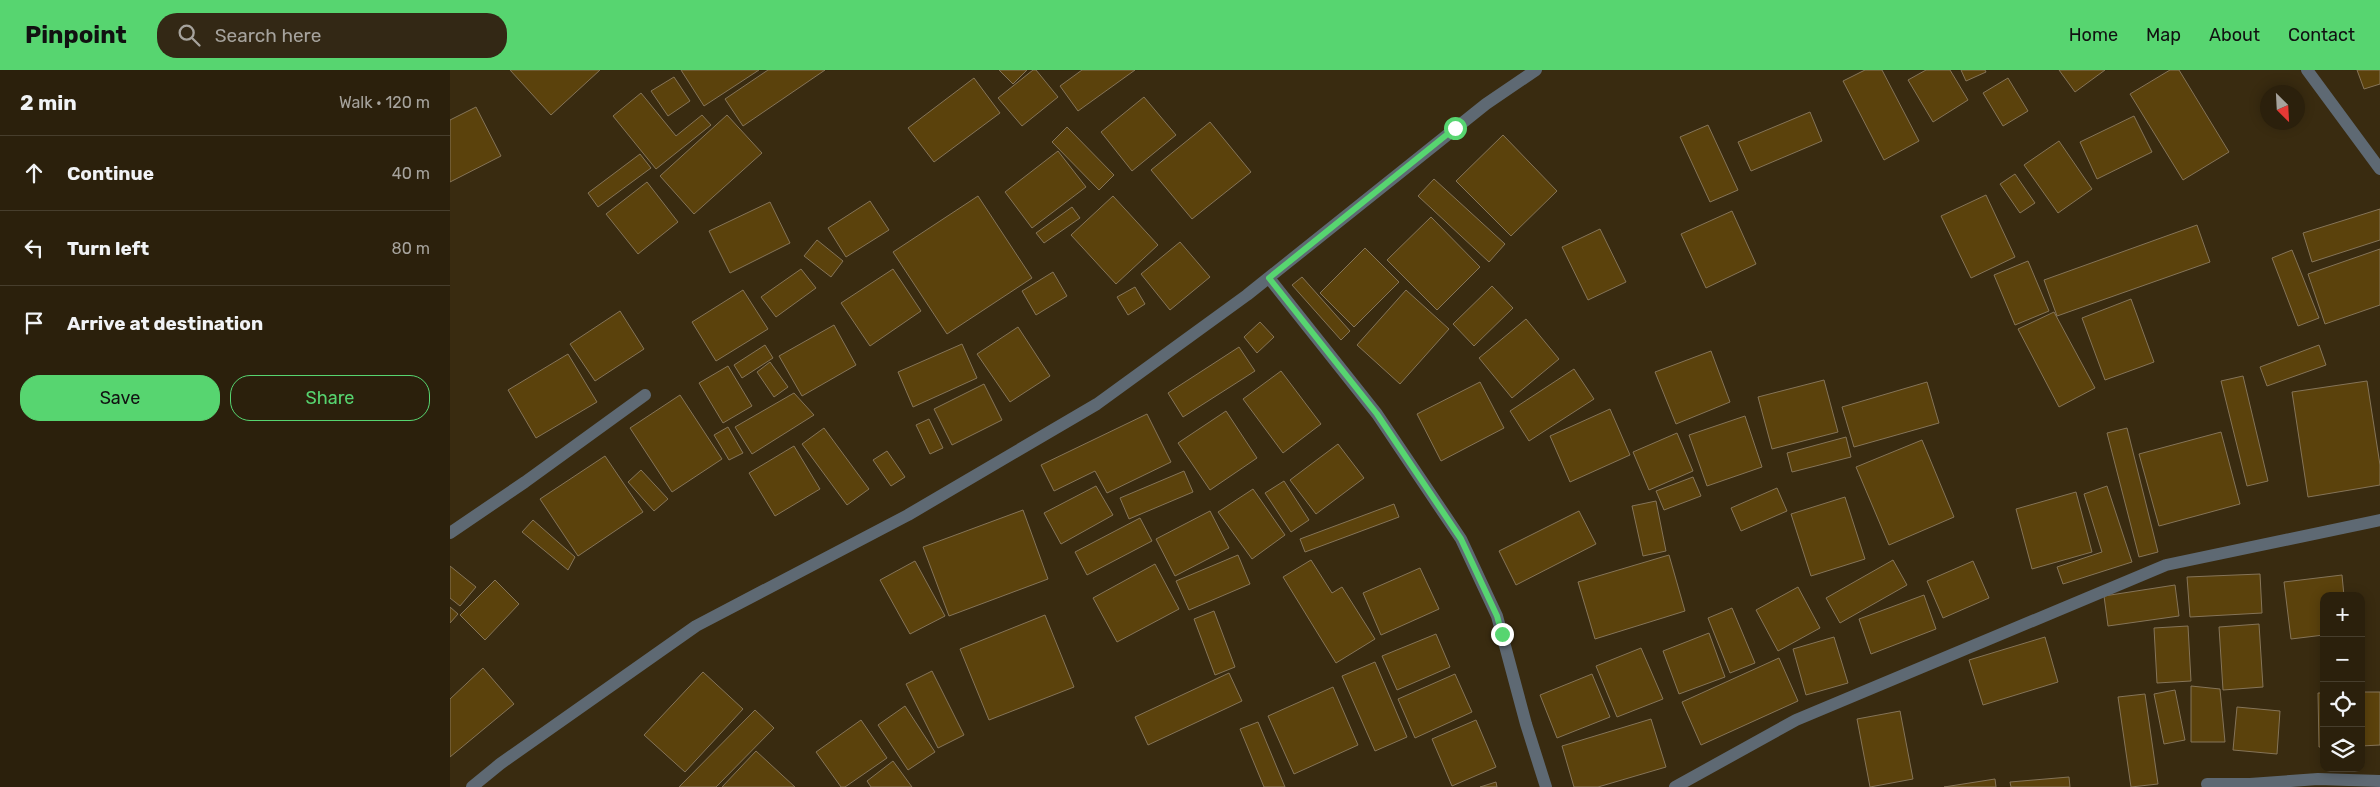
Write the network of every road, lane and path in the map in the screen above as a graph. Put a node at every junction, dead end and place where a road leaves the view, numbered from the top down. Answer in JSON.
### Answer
{"nodes":[{"id":1,"x":1536,"y":70,"type":"edge"},
{"id":2,"x":2306,"y":70,"type":"edge"},
{"id":3,"x":2380,"y":169,"type":"edge"},
{"id":4,"x":1269,"y":278,"type":"junction"},
{"id":5,"x":645,"y":394,"type":"dead end"},
{"id":6,"x":2380,"y":520,"type":"edge"},
{"id":7,"x":450,"y":533,"type":"edge"},
{"id":8,"x":2380,"y":781,"type":"edge"},
{"id":9,"x":2207,"y":784,"type":"dead end"},
{"id":10,"x":472,"y":787,"type":"edge"},
{"id":11,"x":1546,"y":787,"type":"edge"},
{"id":12,"x":1675,"y":787,"type":"edge"}],
"edges":[{"from":1,"to":4,"type":"street"},
{"from":2,"to":3,"type":"street"},
{"from":4,"to":10,"type":"street"},
{"from":4,"to":11,"type":"street"},
{"from":5,"to":7,"type":"street"},
{"from":6,"to":12,"type":"street"},
{"from":8,"to":9,"type":"street"}]}
